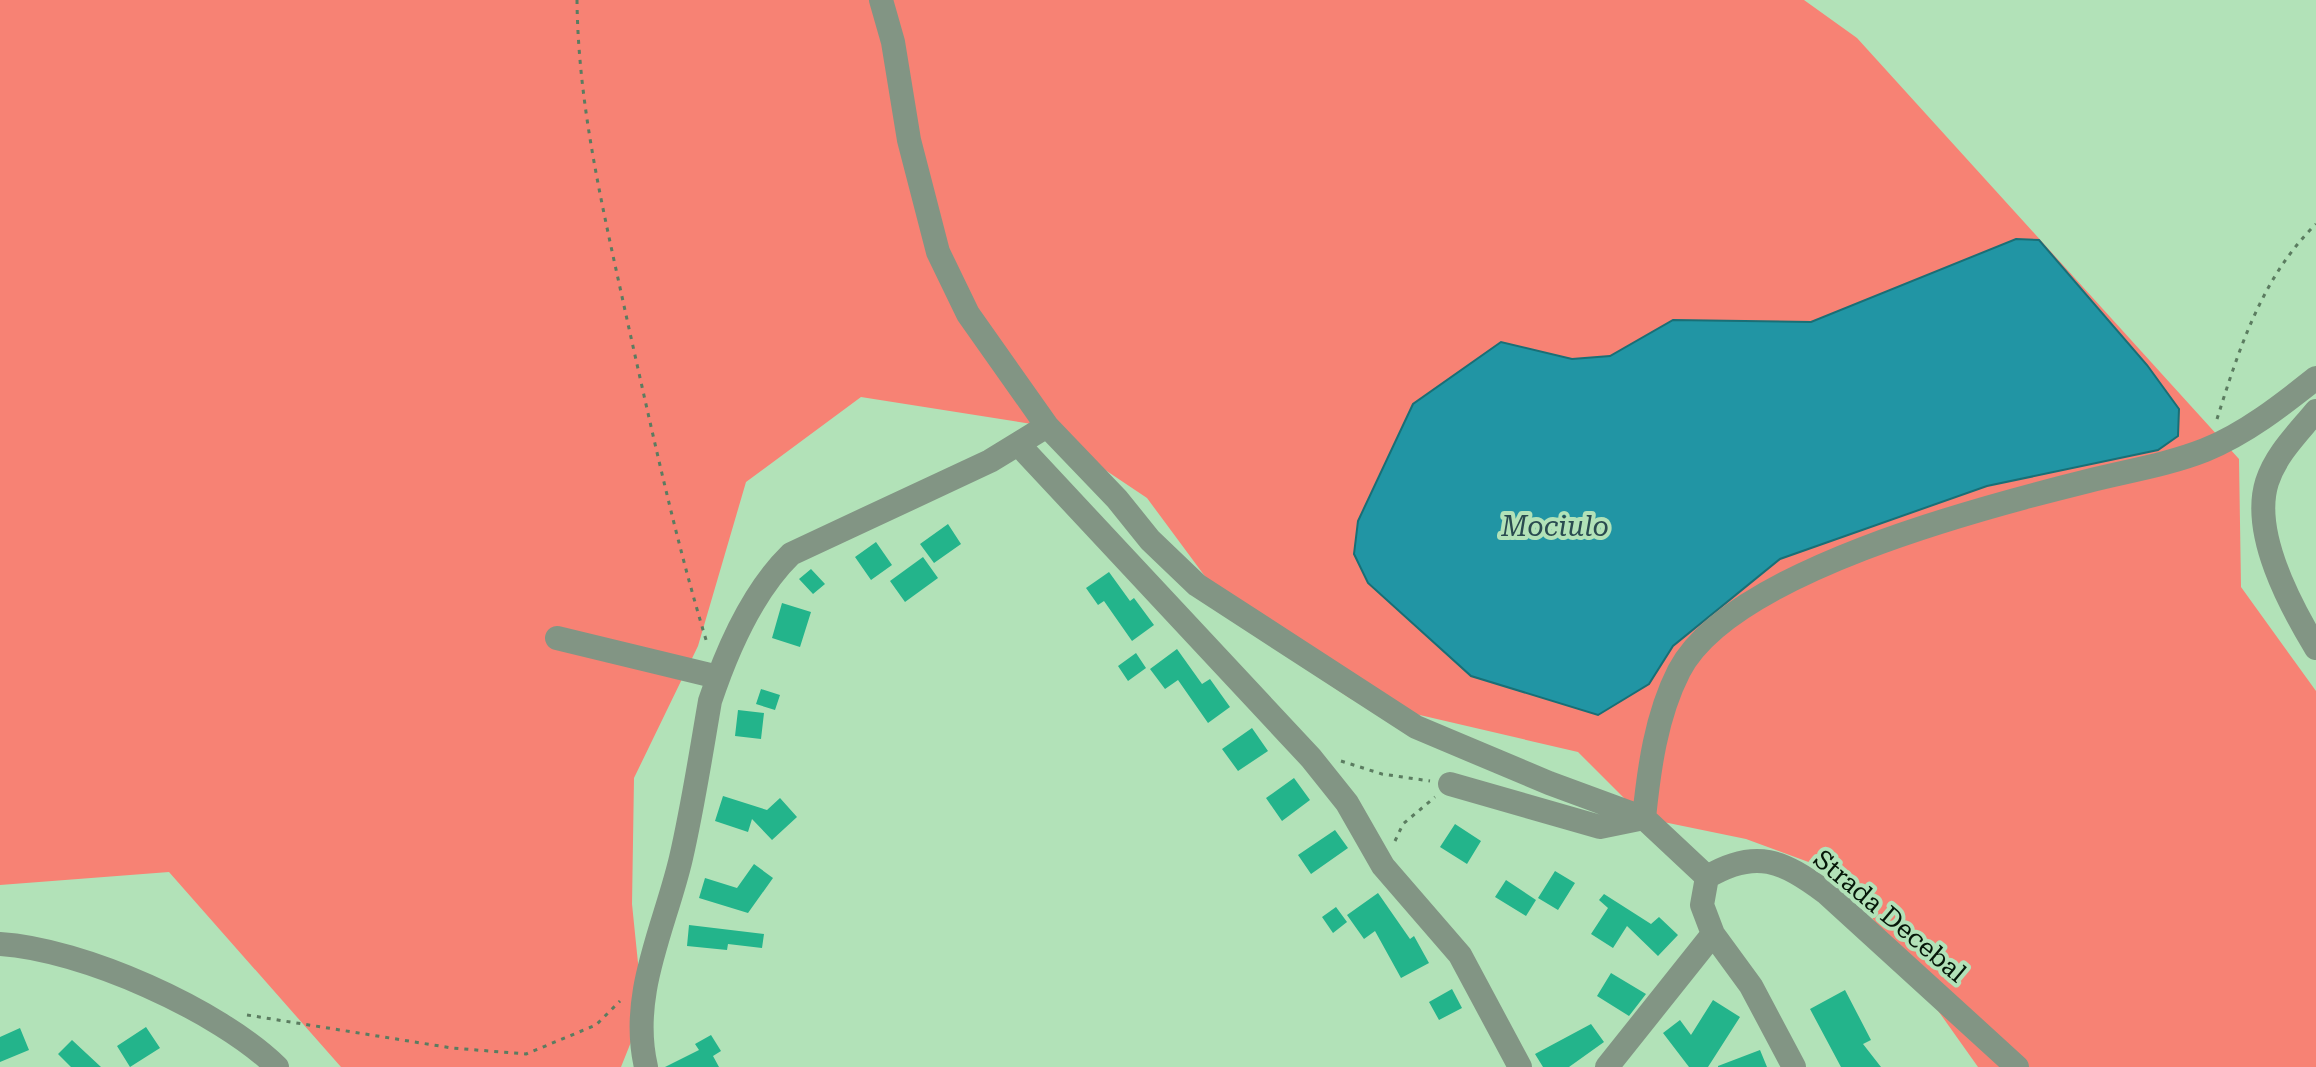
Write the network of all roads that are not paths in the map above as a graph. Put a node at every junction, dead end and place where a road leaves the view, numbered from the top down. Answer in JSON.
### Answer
{"nodes":[{"id":1,"x":881,"y":0,"type":"edge"},
{"id":2,"x":2316,"y":378,"type":"edge"},
{"id":3,"x":2316,"y":411,"type":"edge"},
{"id":4,"x":1047,"y":426,"type":"junction"},
{"id":5,"x":1018,"y":444,"type":"junction"},
{"id":6,"x":557,"y":638,"type":"dead end"},
{"id":7,"x":2316,"y":648,"type":"edge"},
{"id":8,"x":718,"y":677,"type":"junction"},
{"id":9,"x":1450,"y":784,"type":"road end"},
{"id":10,"x":1644,"y":818,"type":"junction"},
{"id":11,"x":1707,"y":877,"type":"junction"},
{"id":12,"x":1713,"y":934,"type":"junction"},
{"id":13,"x":0,"y":944,"type":"edge"},
{"id":14,"x":277,"y":1067,"type":"edge"},
{"id":15,"x":646,"y":1067,"type":"edge"},
{"id":16,"x":1520,"y":1067,"type":"edge"},
{"id":17,"x":1607,"y":1067,"type":"edge"},
{"id":18,"x":1794,"y":1067,"type":"edge"},
{"id":19,"x":2017,"y":1067,"type":"edge"}],
"edges":[{"from":1,"to":4,"type":"street"},
{"from":2,"to":10,"type":"street"},
{"from":3,"to":7,"type":"street"},
{"from":4,"to":5,"type":"street"},
{"from":4,"to":10,"type":"street"},
{"from":5,"to":8,"type":"street"},
{"from":5,"to":16,"type":"street"},
{"from":6,"to":8,"type":"street"},
{"from":8,"to":15,"type":"street"},
{"from":9,"to":10,"type":"street"},
{"from":10,"to":11,"type":"street"},
{"from":11,"to":12,"type":"street"},
{"from":11,"to":19,"type":"street","name":"Strada Decebal"},
{"from":12,"to":17,"type":"street"},
{"from":12,"to":18,"type":"street"},
{"from":13,"to":14,"type":"street"}]}
